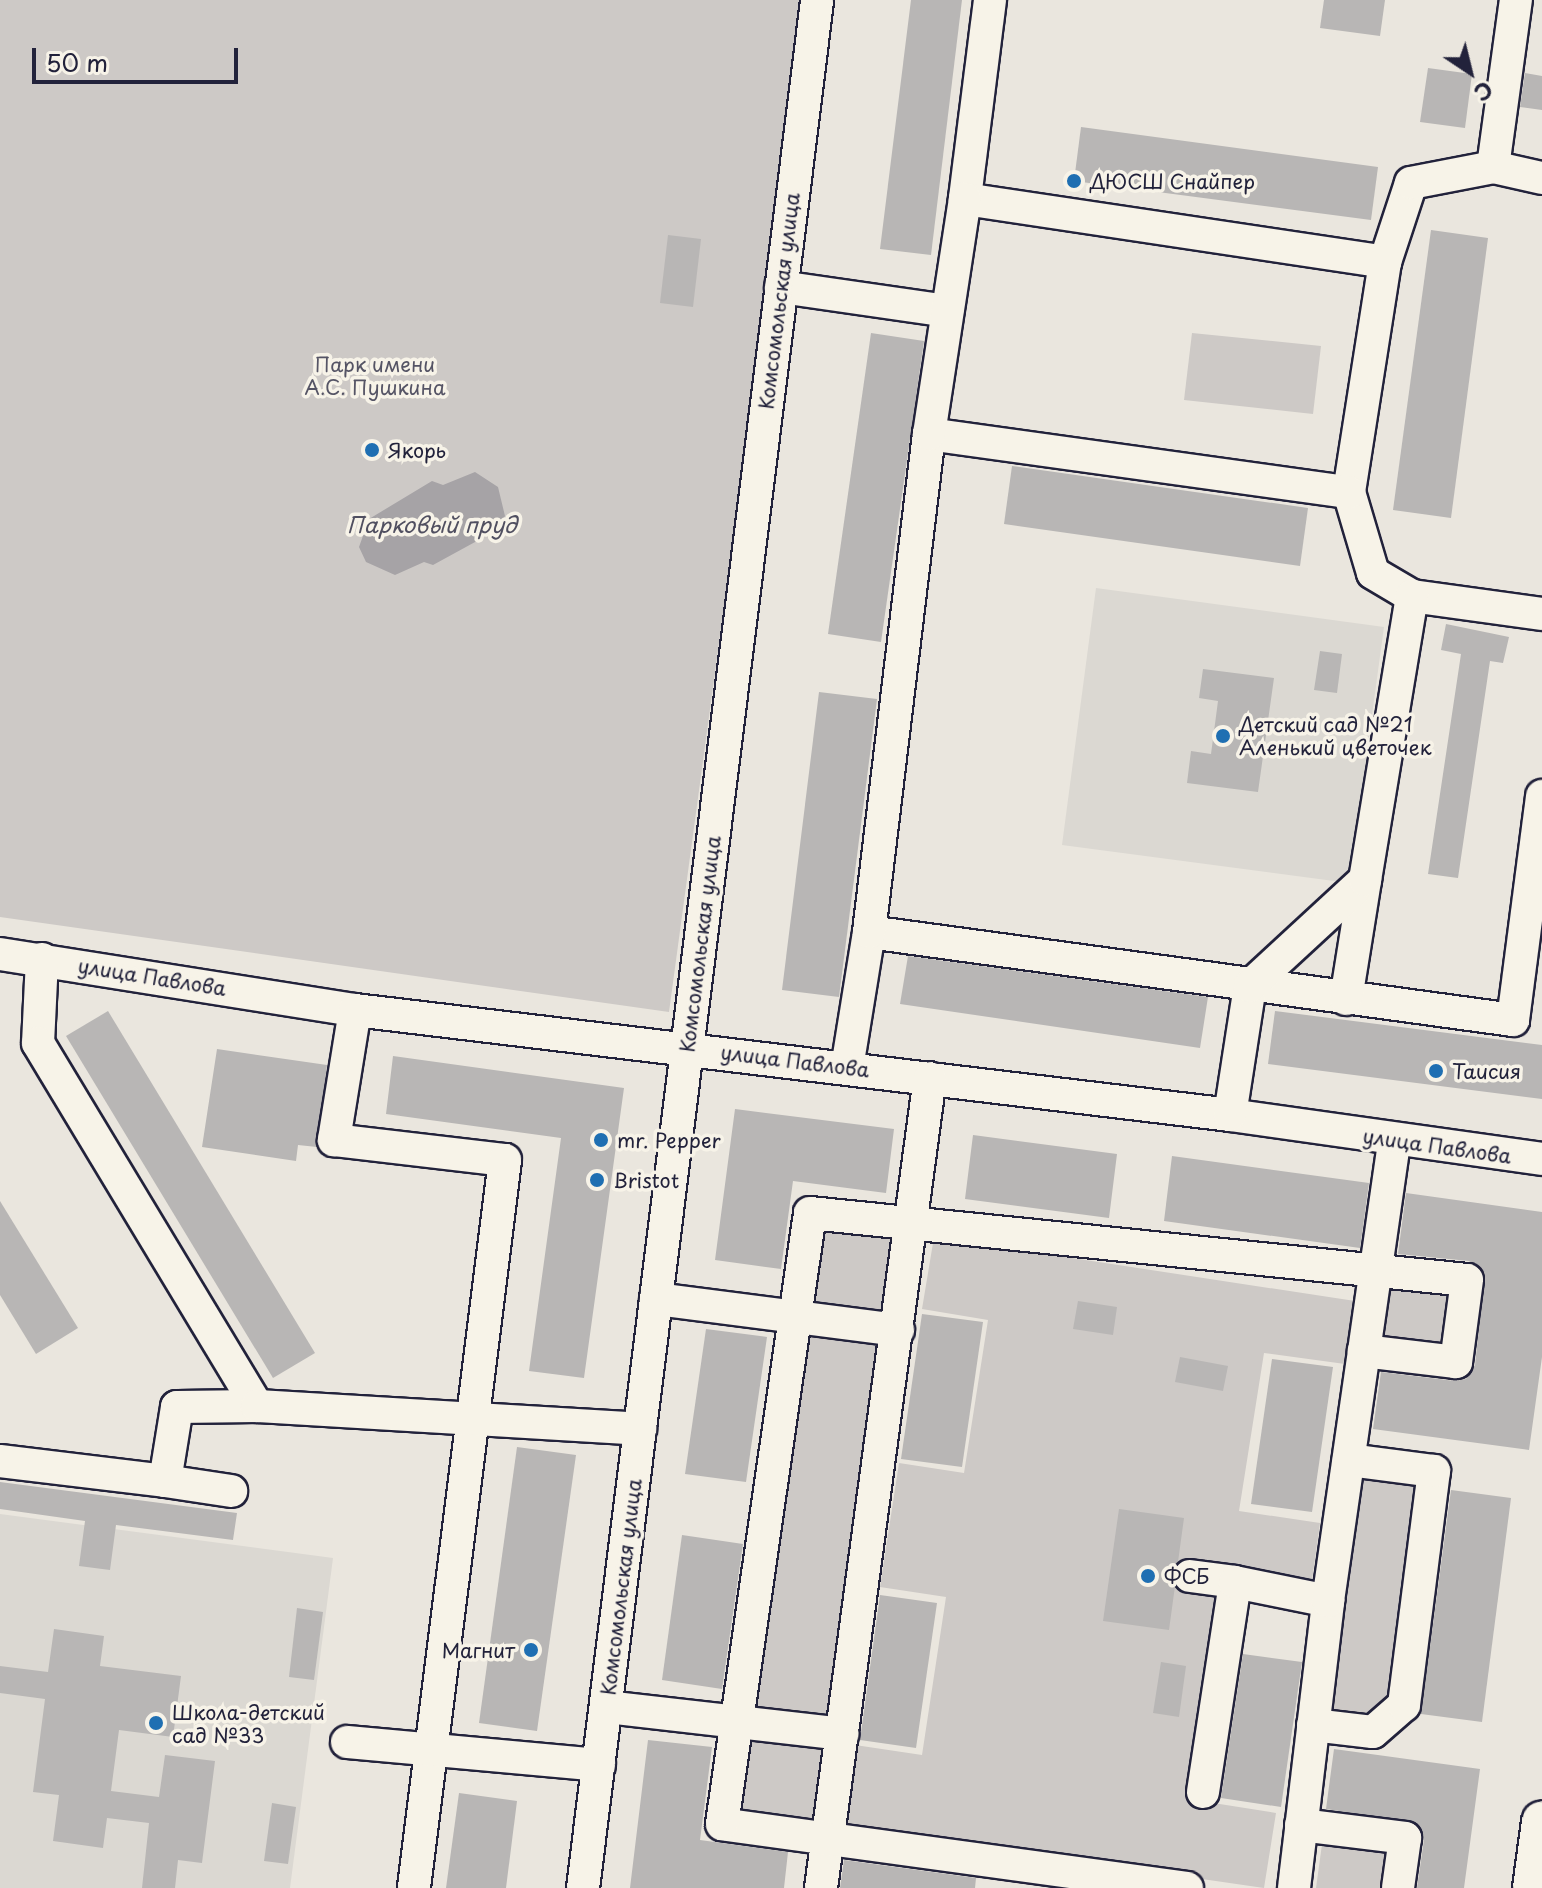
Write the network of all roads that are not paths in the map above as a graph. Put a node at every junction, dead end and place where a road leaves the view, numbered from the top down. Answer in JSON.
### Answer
{"nodes":[{"id":1,"x":817,"y":0,"type":"edge"},
{"id":2,"x":990,"y":0,"type":"edge"},
{"id":3,"x":1516,"y":0,"type":"edge"},
{"id":4,"x":1493,"y":167,"type":"junction"},
{"id":5,"x":1542,"y":178,"type":"edge"},
{"id":6,"x":965,"y":199,"type":"junction"},
{"id":7,"x":1385,"y":262,"type":"junction"},
{"id":8,"x":781,"y":287,"type":"junction"},
{"id":9,"x":947,"y":311,"type":"junction"},
{"id":10,"x":929,"y":434,"type":"junction"},
{"id":11,"x":1349,"y":492,"type":"junction"},
{"id":12,"x":1412,"y":596,"type":"junction"},
{"id":13,"x":1542,"y":614,"type":"edge"},
{"id":14,"x":1542,"y":796,"type":"edge"},
{"id":15,"x":1365,"y":880,"type":"junction"},
{"id":16,"x":869,"y":932,"type":"junction"},
{"id":17,"x":0,"y":954,"type":"edge"},
{"id":18,"x":42,"y":959,"type":"junction"},
{"id":19,"x":1250,"y":986,"type":"junction"},
{"id":20,"x":1346,"y":999,"type":"junction"},
{"id":21,"x":355,"y":1010,"type":"junction"},
{"id":22,"x":687,"y":1048,"type":"junction"},
{"id":23,"x":847,"y":1068,"type":"junction"},
{"id":24,"x":930,"y":1078,"type":"junction"},
{"id":25,"x":1230,"y":1115,"type":"junction"},
{"id":26,"x":1394,"y":1141,"type":"junction"},
{"id":27,"x":1542,"y":1159,"type":"edge"},
{"id":28,"x":914,"y":1224,"type":"junction"},
{"id":29,"x":1375,"y":1271,"type":"junction"},
{"id":30,"x":656,"y":1299,"type":"junction"},
{"id":31,"x":796,"y":1318,"type":"junction"},
{"id":32,"x":898,"y":1330,"type":"junction"},
{"id":33,"x":1364,"y":1351,"type":"junction"},
{"id":34,"x":257,"y":1406,"type":"junction"},
{"id":35,"x":473,"y":1421,"type":"junction"},
{"id":36,"x":640,"y":1429,"type":"junction"},
{"id":37,"x":1349,"y":1460,"type":"junction"},
{"id":38,"x":0,"y":1461,"type":"edge"},
{"id":39,"x":165,"y":1481,"type":"junction"},
{"id":40,"x":231,"y":1491,"type":"dead end"},
{"id":41,"x":1190,"y":1576,"type":"dead end"},
{"id":42,"x":1235,"y":1582,"type":"junction"},
{"id":43,"x":1328,"y":1601,"type":"junction"},
{"id":44,"x":606,"y":1707,"type":"junction"},
{"id":45,"x":740,"y":1723,"type":"junction"},
{"id":46,"x":1313,"y":1725,"type":"junction"},
{"id":47,"x":842,"y":1734,"type":"junction"},
{"id":48,"x":347,"y":1742,"type":"dead end"},
{"id":49,"x":431,"y":1749,"type":"junction"},
{"id":50,"x":599,"y":1765,"type":"junction"},
{"id":51,"x":1203,"y":1792,"type":"dead end"},
{"id":52,"x":1542,"y":1822,"type":"edge"},
{"id":53,"x":1301,"y":1825,"type":"junction"},
{"id":54,"x":829,"y":1838,"type":"junction"},
{"id":55,"x":414,"y":1888,"type":"edge"},
{"id":56,"x":583,"y":1888,"type":"edge"},
{"id":57,"x":821,"y":1888,"type":"edge"},
{"id":58,"x":1187,"y":1888,"type":"edge"},
{"id":59,"x":1294,"y":1888,"type":"edge"},
{"id":60,"x":1398,"y":1888,"type":"edge"},
{"id":61,"x":1533,"y":1888,"type":"edge"}],
"edges":[{"from":1,"to":8,"type":"street","name":"Комсомольская улица"},
{"from":2,"to":6,"type":"street"},
{"from":3,"to":4,"type":"street"},
{"from":4,"to":5,"type":"street"},
{"from":4,"to":7,"type":"street"},
{"from":6,"to":7,"type":"street"},
{"from":6,"to":9,"type":"street"},
{"from":7,"to":11,"type":"street"},
{"from":8,"to":9,"type":"street"},
{"from":8,"to":22,"type":"street","name":"Комсомольская улица"},
{"from":9,"to":10,"type":"street"},
{"from":10,"to":11,"type":"street"},
{"from":10,"to":16,"type":"street"},
{"from":11,"to":12,"type":"street"},
{"from":12,"to":13,"type":"street"},
{"from":12,"to":15,"type":"street"},
{"from":14,"to":20,"type":"street"},
{"from":15,"to":19,"type":"street"},
{"from":15,"to":20,"type":"street"},
{"from":16,"to":19,"type":"street"},
{"from":16,"to":23,"type":"street"},
{"from":17,"to":18,"type":"street","name":"улица Павлова"},
{"from":18,"to":21,"type":"street","name":"улица Павлова"},
{"from":18,"to":34,"type":"street"},
{"from":19,"to":20,"type":"street"},
{"from":19,"to":25,"type":"street"},
{"from":21,"to":22,"type":"street","name":"улица Павлова"},
{"from":21,"to":35,"type":"street"},
{"from":22,"to":23,"type":"street","name":"улица Павлова"},
{"from":22,"to":30,"type":"street","name":"Комсомольская улица"},
{"from":23,"to":24,"type":"street","name":"улица Павлова"},
{"from":24,"to":25,"type":"street","name":"улица Павлова"},
{"from":24,"to":28,"type":"street"},
{"from":25,"to":26,"type":"street","name":"улица Павлова"},
{"from":26,"to":27,"type":"street","name":"улица Павлова"},
{"from":26,"to":29,"type":"street"},
{"from":28,"to":29,"type":"street"},
{"from":28,"to":31,"type":"street"},
{"from":28,"to":32,"type":"street"},
{"from":29,"to":33,"type":"street"},
{"from":29,"to":33,"type":"street"},
{"from":30,"to":31,"type":"street"},
{"from":30,"to":36,"type":"street","name":"Комсомольская улица"},
{"from":31,"to":32,"type":"street"},
{"from":31,"to":45,"type":"street"},
{"from":32,"to":47,"type":"street"},
{"from":33,"to":37,"type":"street"},
{"from":34,"to":35,"type":"street"},
{"from":34,"to":39,"type":"street"},
{"from":35,"to":36,"type":"street"},
{"from":35,"to":49,"type":"street"},
{"from":36,"to":44,"type":"street","name":"Комсомольская улица"},
{"from":37,"to":43,"type":"street"},
{"from":37,"to":46,"type":"street"},
{"from":38,"to":39,"type":"street"},
{"from":39,"to":40,"type":"street"},
{"from":41,"to":42,"type":"street"},
{"from":42,"to":43,"type":"street"},
{"from":42,"to":51,"type":"street"},
{"from":43,"to":46,"type":"street"},
{"from":44,"to":45,"type":"street"},
{"from":44,"to":50,"type":"street","name":"Комсомольская улица"},
{"from":45,"to":47,"type":"street"},
{"from":45,"to":54,"type":"street"},
{"from":46,"to":53,"type":"street"},
{"from":47,"to":54,"type":"street"},
{"from":48,"to":49,"type":"street"},
{"from":49,"to":50,"type":"street"},
{"from":49,"to":55,"type":"street"},
{"from":50,"to":56,"type":"street","name":"Комсомольская улица"},
{"from":52,"to":61,"type":"main road"},
{"from":53,"to":59,"type":"street"},
{"from":53,"to":60,"type":"street"},
{"from":54,"to":57,"type":"street"},
{"from":54,"to":58,"type":"street"}]}
